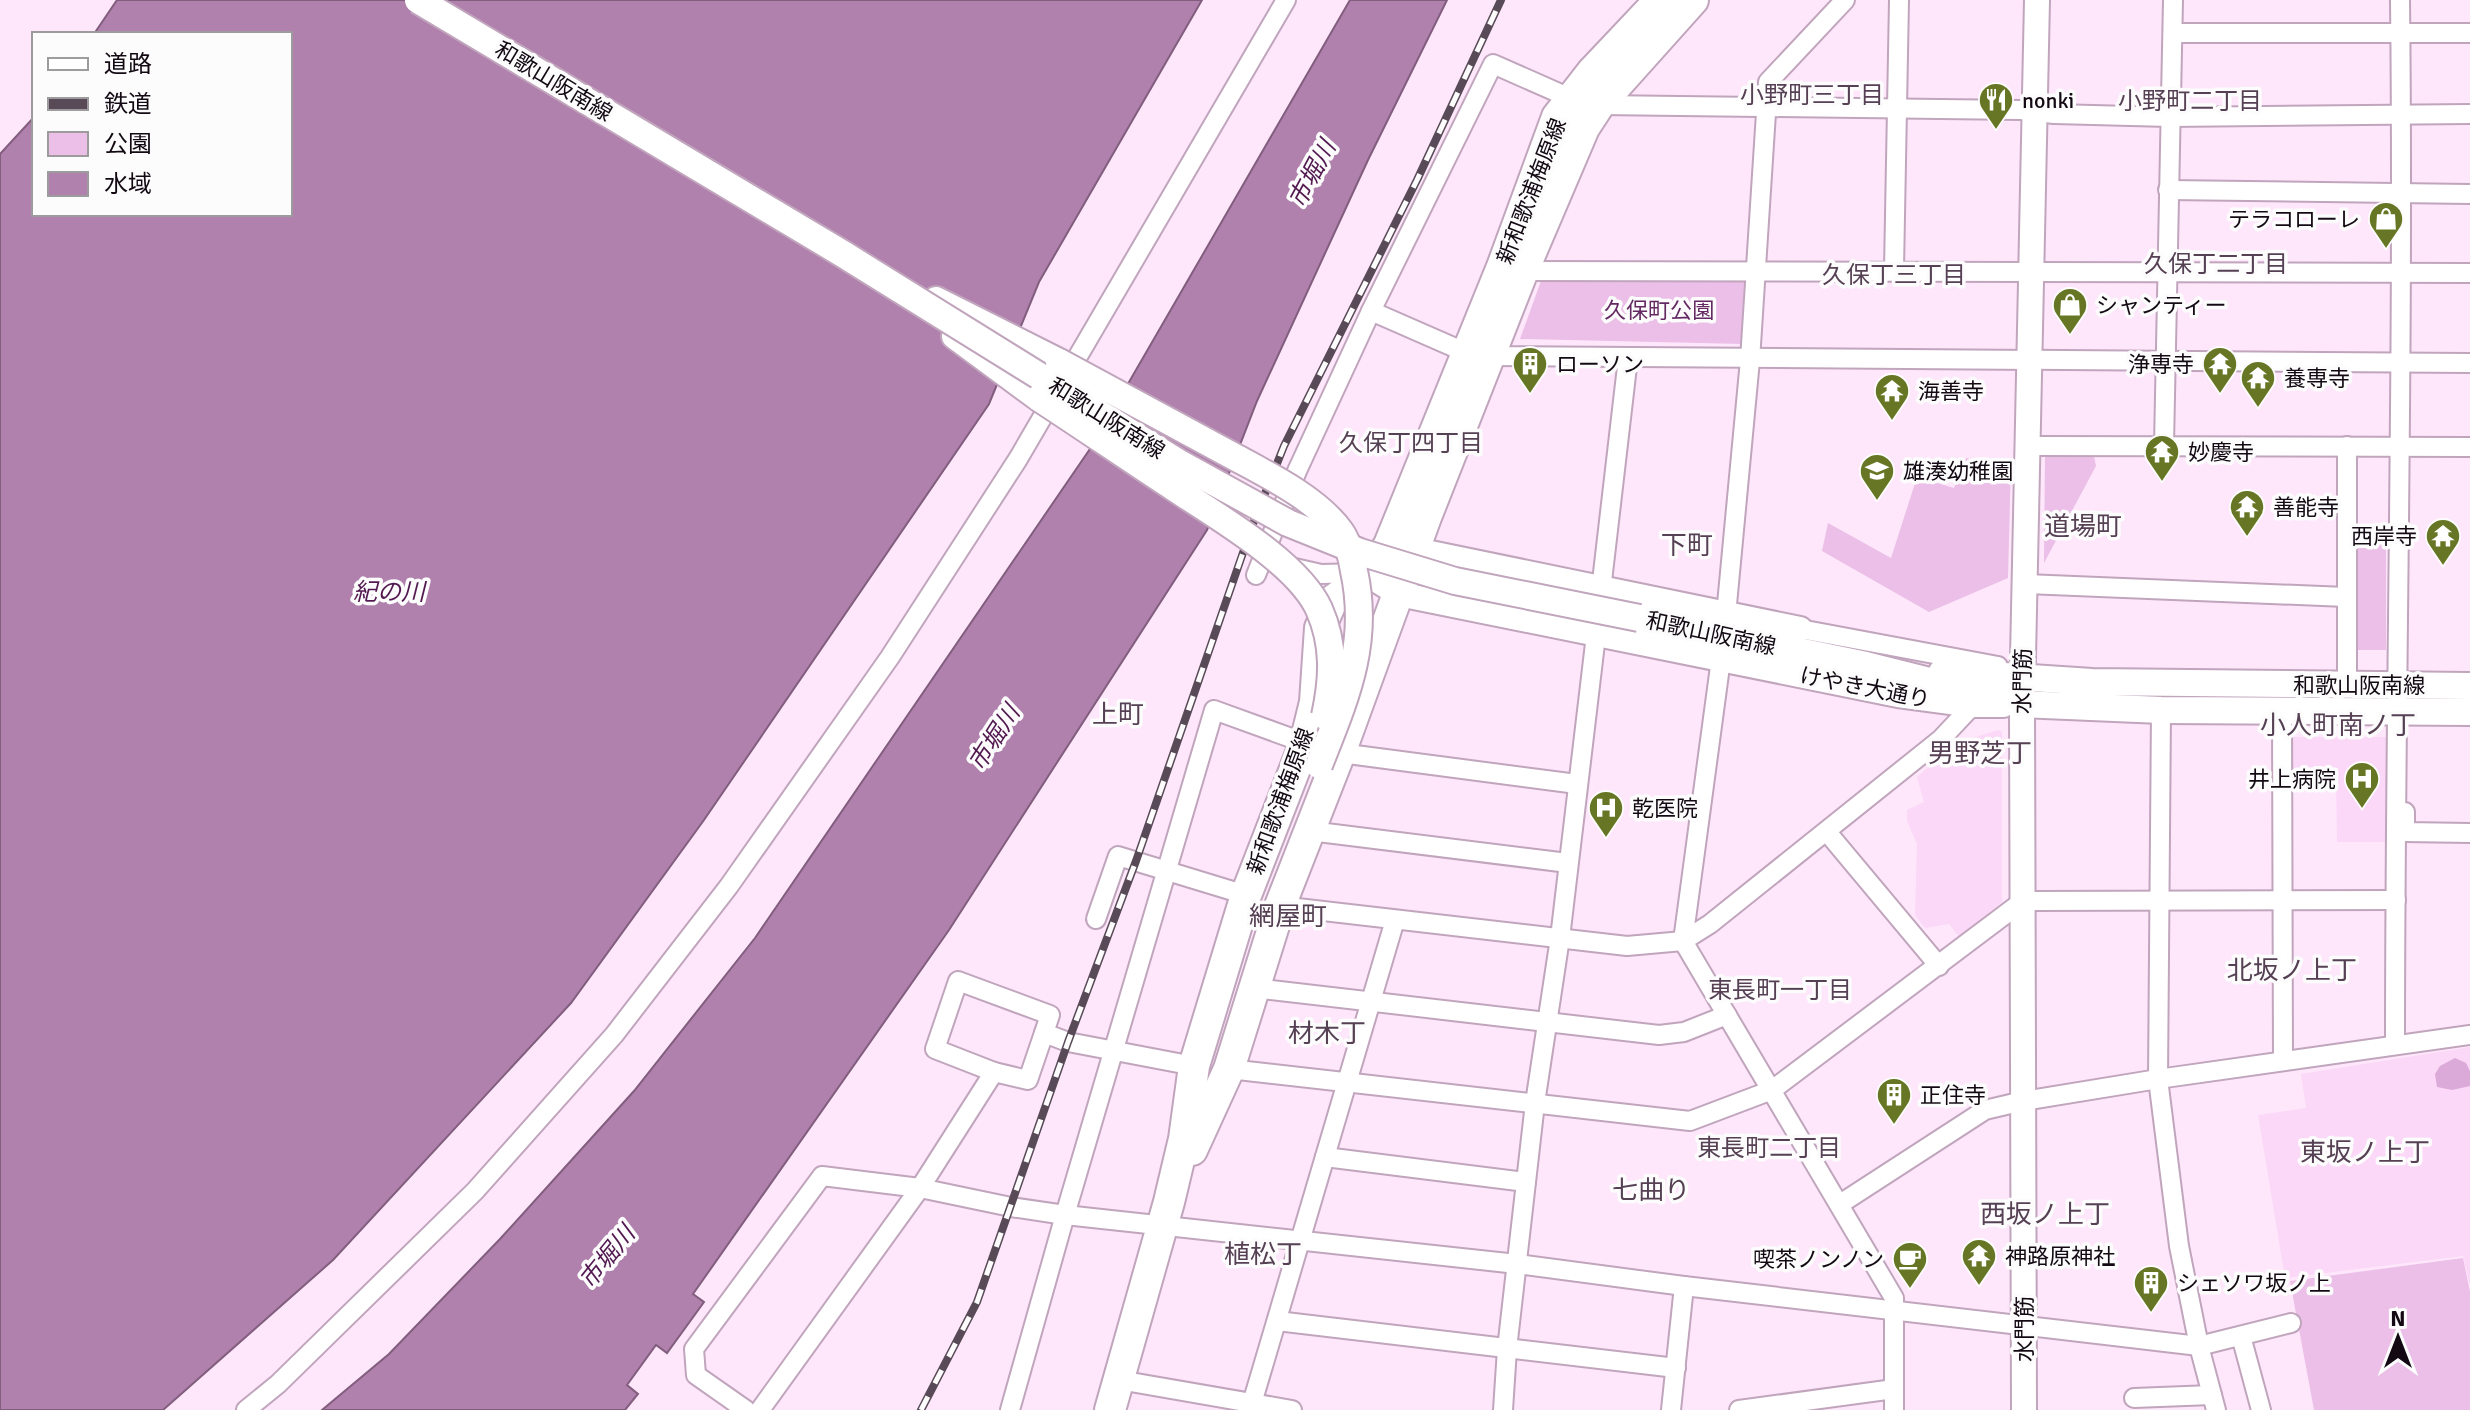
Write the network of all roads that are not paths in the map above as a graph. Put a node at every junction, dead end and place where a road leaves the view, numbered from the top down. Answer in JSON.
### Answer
{"nodes":[{"id":1,"x":418,"y":0,"type":"edge"},
{"id":2,"x":1286,"y":0,"type":"edge"},
{"id":3,"x":1660,"y":0,"type":"edge"},
{"id":4,"x":1693,"y":0,"type":"edge"},
{"id":5,"x":1845,"y":0,"type":"edge"},
{"id":6,"x":1899,"y":0,"type":"edge"},
{"id":7,"x":2037,"y":0,"type":"edge"},
{"id":8,"x":2173,"y":0,"type":"edge"},
{"id":9,"x":2400,"y":0,"type":"edge"},
{"id":10,"x":2173,"y":33,"type":"junction"},
{"id":11,"x":2401,"y":33,"type":"junction"},
{"id":12,"x":2470,"y":33,"type":"edge"},
{"id":13,"x":1584,"y":102,"type":"junction"},
{"id":14,"x":1766,"y":109,"type":"junction"},
{"id":15,"x":1898,"y":110,"type":"junction"},
{"id":16,"x":2036,"y":111,"type":"junction"},
{"id":17,"x":2401,"y":114,"type":"junction"},
{"id":18,"x":2470,"y":114,"type":"edge"},
{"id":19,"x":2169,"y":117,"type":"junction"},
{"id":20,"x":2168,"y":190,"type":"junction"},
{"id":21,"x":2401,"y":192,"type":"junction"},
{"id":22,"x":2470,"y":194,"type":"edge"},
{"id":23,"x":843,"y":254,"type":"junction"},
{"id":24,"x":1894,"y":270,"type":"junction"},
{"id":25,"x":1523,"y":271,"type":"junction"},
{"id":26,"x":1757,"y":271,"type":"junction"},
{"id":27,"x":2030,"y":271,"type":"junction"},
{"id":28,"x":2166,"y":271,"type":"junction"},
{"id":29,"x":2400,"y":272,"type":"junction"},
{"id":30,"x":2470,"y":273,"type":"edge"},
{"id":31,"x":1371,"y":311,"type":"junction"},
{"id":32,"x":1478,"y":354,"type":"junction"},
{"id":33,"x":1628,"y":358,"type":"junction"},
{"id":34,"x":1750,"y":360,"type":"junction"},
{"id":35,"x":2029,"y":360,"type":"junction"},
{"id":36,"x":2166,"y":360,"type":"junction"},
{"id":37,"x":2399,"y":362,"type":"junction"},
{"id":38,"x":2470,"y":363,"type":"edge"},
{"id":39,"x":2028,"y":446,"type":"junction"},
{"id":40,"x":2164,"y":446,"type":"junction"},
{"id":41,"x":2347,"y":446,"type":"junction"},
{"id":42,"x":2399,"y":447,"type":"junction"},
{"id":43,"x":2470,"y":447,"type":"edge"},
{"id":44,"x":1416,"y":550,"type":"junction"},
{"id":45,"x":1371,"y":573,"type":"junction"},
{"id":46,"x":2024,"y":584,"type":"junction"},
{"id":47,"x":1327,"y":588,"type":"junction"},
{"id":48,"x":1601,"y":590,"type":"junction"},
{"id":49,"x":1399,"y":594,"type":"junction"},
{"id":50,"x":2346,"y":597,"type":"junction"},
{"id":51,"x":1726,"y":615,"type":"junction"},
{"id":52,"x":1800,"y":629,"type":"joint"},
{"id":53,"x":1596,"y":635,"type":"junction"},
{"id":54,"x":1721,"y":659,"type":"junction"},
{"id":55,"x":2347,"y":686,"type":"junction"},
{"id":56,"x":2470,"y":686,"type":"edge"},
{"id":57,"x":2022,"y":691,"type":"junction"},
{"id":58,"x":2399,"y":698,"type":"junction"},
{"id":59,"x":1973,"y":705,"type":"junction"},
{"id":60,"x":2161,"y":710,"type":"junction"},
{"id":61,"x":2282,"y":710,"type":"junction"},
{"id":62,"x":2470,"y":712,"type":"edge"},
{"id":63,"x":1319,"y":756,"type":"junction"},
{"id":64,"x":2397,"y":770,"type":"junction"},
{"id":65,"x":1577,"y":784,"type":"junction"},
{"id":66,"x":1310,"y":831,"type":"junction"},
{"id":67,"x":1827,"y":832,"type":"junction"},
{"id":68,"x":2470,"y":833,"type":"edge"},
{"id":69,"x":1568,"y":863,"type":"junction"},
{"id":70,"x":1165,"y":871,"type":"junction"},
{"id":71,"x":1246,"y":895,"type":"junction"},
{"id":72,"x":2159,"y":900,"type":"junction"},
{"id":73,"x":2283,"y":900,"type":"junction"},
{"id":74,"x":2396,"y":900,"type":"junction"},
{"id":75,"x":2023,"y":901,"type":"junction"},
{"id":76,"x":1280,"y":906,"type":"junction"},
{"id":77,"x":1096,"y":919,"type":"dead end"},
{"id":78,"x":1395,"y":920,"type":"junction"},
{"id":79,"x":1560,"y":938,"type":"junction"},
{"id":80,"x":1683,"y":941,"type":"junction"},
{"id":81,"x":1939,"y":966,"type":"junction"},
{"id":82,"x":1254,"y":988,"type":"junction"},
{"id":83,"x":1369,"y":1002,"type":"junction"},
{"id":84,"x":1727,"y":1015,"type":"junction"},
{"id":85,"x":1547,"y":1021,"type":"junction"},
{"id":86,"x":1044,"y":1033,"type":"junction"},
{"id":87,"x":2470,"y":1035,"type":"edge"},
{"id":88,"x":2395,"y":1045,"type":"junction"},
{"id":89,"x":1114,"y":1051,"type":"junction"},
{"id":90,"x":2283,"y":1061,"type":"junction"},
{"id":91,"x":1194,"y":1066,"type":"junction"},
{"id":92,"x":1229,"y":1069,"type":"junction"},
{"id":93,"x":994,"y":1072,"type":"junction"},
{"id":94,"x":2158,"y":1079,"type":"junction"},
{"id":95,"x":1347,"y":1082,"type":"junction"},
{"id":96,"x":1772,"y":1090,"type":"junction"},
{"id":97,"x":2023,"y":1101,"type":"junction"},
{"id":98,"x":1535,"y":1103,"type":"junction"},
{"id":99,"x":1189,"y":1141,"type":"junction"},
{"id":100,"x":1325,"y":1157,"type":"junction"},
{"id":101,"x":1526,"y":1182,"type":"junction"},
{"id":102,"x":920,"y":1188,"type":"junction"},
{"id":103,"x":1840,"y":1204,"type":"junction"},
{"id":104,"x":1065,"y":1215,"type":"junction"},
{"id":105,"x":1165,"y":1218,"type":"junction"},
{"id":106,"x":1300,"y":1241,"type":"junction"},
{"id":107,"x":1517,"y":1264,"type":"junction"},
{"id":108,"x":1684,"y":1286,"type":"junction"},
{"id":109,"x":1895,"y":1310,"type":"junction"},
{"id":110,"x":1277,"y":1321,"type":"junction"},
{"id":111,"x":2291,"y":1323,"type":"dead end"},
{"id":112,"x":2024,"y":1325,"type":"junction"},
{"id":113,"x":2241,"y":1336,"type":"junction"},
{"id":114,"x":2199,"y":1346,"type":"junction"},
{"id":115,"x":1507,"y":1349,"type":"junction"},
{"id":116,"x":1676,"y":1368,"type":"junction"},
{"id":117,"x":1119,"y":1380,"type":"junction"},
{"id":118,"x":1894,"y":1389,"type":"junction"},
{"id":119,"x":2134,"y":1398,"type":"dead end"},
{"id":120,"x":2214,"y":1402,"type":"edge"},
{"id":121,"x":1251,"y":1407,"type":"edge"},
{"id":122,"x":246,"y":1410,"type":"edge"},
{"id":123,"x":746,"y":1410,"type":"edge"},
{"id":124,"x":760,"y":1410,"type":"edge"},
{"id":125,"x":1010,"y":1410,"type":"edge"},
{"id":126,"x":1110,"y":1410,"type":"edge"},
{"id":127,"x":1292,"y":1410,"type":"edge"},
{"id":128,"x":1503,"y":1410,"type":"edge"},
{"id":129,"x":1671,"y":1410,"type":"edge"},
{"id":130,"x":1739,"y":1410,"type":"edge"},
{"id":131,"x":1894,"y":1410,"type":"edge"},
{"id":132,"x":2024,"y":1410,"type":"edge"},
{"id":133,"x":2261,"y":1410,"type":"edge"}],
"edges":[{"from":1,"to":23,"type":"main road","name":"和歌山阪南線","bridge":true},
{"from":2,"to":122,"type":"street"},
{"from":3,"to":13,"type":"main road","name":"新和歌浦梅原線"},
{"from":4,"to":13,"type":"main road","name":"新和歌浦梅原線"},
{"from":5,"to":14,"type":"street"},
{"from":6,"to":15,"type":"street"},
{"from":7,"to":16,"type":"street","name":"水門筋"},
{"from":8,"to":10,"type":"street"},
{"from":9,"to":11,"type":"street"},
{"from":10,"to":11,"type":"street"},
{"from":10,"to":19,"type":"street"},
{"from":11,"to":12,"type":"street"},
{"from":11,"to":17,"type":"street"},
{"from":13,"to":14,"type":"street"},
{"from":13,"to":25,"type":"main road","name":"新和歌浦梅原線"},
{"from":13,"to":31,"type":"street"},
{"from":13,"to":32,"type":"main road","name":"新和歌浦梅原線"},
{"from":14,"to":15,"type":"street"},
{"from":14,"to":26,"type":"street"},
{"from":15,"to":16,"type":"street"},
{"from":15,"to":24,"type":"street"},
{"from":16,"to":19,"type":"street"},
{"from":16,"to":27,"type":"street","name":"水門筋"},
{"from":17,"to":18,"type":"street"},
{"from":17,"to":19,"type":"street"},
{"from":17,"to":21,"type":"street"},
{"from":19,"to":20,"type":"street"},
{"from":20,"to":21,"type":"street"},
{"from":20,"to":28,"type":"street"},
{"from":21,"to":22,"type":"street"},
{"from":21,"to":29,"type":"street"},
{"from":23,"to":57,"type":"main road","name":"和歌山阪南線","bridge":true},
{"from":23,"to":63,"type":"main road","bridge":true},
{"from":23,"to":63,"type":"main road","bridge":true},
{"from":24,"to":26,"type":"street"},
{"from":24,"to":27,"type":"street"},
{"from":25,"to":26,"type":"street"},
{"from":25,"to":32,"type":"main road","name":"新和歌浦梅原線"},
{"from":26,"to":34,"type":"street"},
{"from":27,"to":28,"type":"street"},
{"from":27,"to":35,"type":"street","name":"水門筋"},
{"from":28,"to":29,"type":"street"},
{"from":28,"to":36,"type":"street"},
{"from":29,"to":30,"type":"street"},
{"from":29,"to":37,"type":"street"},
{"from":31,"to":32,"type":"street"},
{"from":31,"to":47,"type":"street"},
{"from":32,"to":33,"type":"street"},
{"from":32,"to":44,"type":"main road","name":"新和歌浦梅原線"},
{"from":32,"to":45,"type":"main road","name":"新和歌浦梅原線"},
{"from":33,"to":34,"type":"street"},
{"from":33,"to":48,"type":"street"},
{"from":34,"to":35,"type":"street"},
{"from":34,"to":51,"type":"street"},
{"from":35,"to":36,"type":"street"},
{"from":35,"to":39,"type":"street","name":"水門筋"},
{"from":36,"to":37,"type":"street"},
{"from":36,"to":40,"type":"street"},
{"from":37,"to":38,"type":"street"},
{"from":37,"to":42,"type":"street"},
{"from":39,"to":40,"type":"street"},
{"from":39,"to":46,"type":"street","name":"水門筋"},
{"from":40,"to":41,"type":"street"},
{"from":41,"to":42,"type":"street"},
{"from":41,"to":50,"type":"street"},
{"from":42,"to":43,"type":"street"},
{"from":42,"to":58,"type":"street"},
{"from":44,"to":45,"type":"street"},
{"from":44,"to":48,"type":"street","name":"けやき大通り"},
{"from":44,"to":49,"type":"main road","name":"新和歌浦梅原線"},
{"from":45,"to":47,"type":"main road","name":"新和歌浦梅原線"},
{"from":45,"to":49,"type":"street"},
{"from":46,"to":50,"type":"street"},
{"from":46,"to":57,"type":"street","name":"水門筋"},
{"from":47,"to":63,"type":"main road","name":"新和歌浦梅原線"},
{"from":48,"to":51,"type":"street","name":"けやき大通り"},
{"from":49,"to":53,"type":"street","name":"けやき大通り"},
{"from":49,"to":63,"type":"main road","name":"新和歌浦梅原線"},
{"from":50,"to":55,"type":"street"},
{"from":51,"to":52,"type":"street","name":"けやき大通り"},
{"from":52,"to":57,"type":"street","name":"けやき大通り"},
{"from":53,"to":54,"type":"street","name":"けやき大通り"},
{"from":53,"to":65,"type":"street"},
{"from":54,"to":59,"type":"street","name":"けやき大通り"},
{"from":54,"to":80,"type":"street"},
{"from":55,"to":57,"type":"main road","name":"和歌山阪南線"},
{"from":55,"to":58,"type":"main road","name":"和歌山阪南線"},
{"from":56,"to":58,"type":"main road","name":"和歌山阪南線"},
{"from":57,"to":59,"type":"street","name":"けやき大通り"},
{"from":57,"to":60,"type":"main road","name":"和歌山阪南線"},
{"from":57,"to":75,"type":"street","name":"水門筋"},
{"from":58,"to":61,"type":"main road","name":"和歌山阪南線"},
{"from":58,"to":62,"type":"main road","name":"和歌山阪南線"},
{"from":58,"to":64,"type":"street"},
{"from":59,"to":67,"type":"street"},
{"from":60,"to":61,"type":"main road","name":"和歌山阪南線"},
{"from":60,"to":72,"type":"street"},
{"from":61,"to":73,"type":"street"},
{"from":63,"to":65,"type":"street"},
{"from":63,"to":66,"type":"main road","name":"新和歌浦梅原線"},
{"from":63,"to":70,"type":"street"},
{"from":63,"to":71,"type":"main road","name":"新和歌浦梅原線"},
{"from":63,"to":99,"type":"main road"},
{"from":64,"to":68,"type":"street"},
{"from":64,"to":74,"type":"street"},
{"from":65,"to":69,"type":"street"},
{"from":66,"to":69,"type":"street"},
{"from":66,"to":76,"type":"main road","name":"新和歌浦梅原線"},
{"from":67,"to":80,"type":"street"},
{"from":67,"to":81,"type":"street"},
{"from":69,"to":79,"type":"street"},
{"from":70,"to":71,"type":"street"},
{"from":70,"to":77,"type":"street"},
{"from":70,"to":89,"type":"street"},
{"from":71,"to":91,"type":"main road","name":"新和歌浦梅原線"},
{"from":72,"to":73,"type":"street"},
{"from":72,"to":75,"type":"street"},
{"from":72,"to":94,"type":"street"},
{"from":73,"to":74,"type":"street"},
{"from":73,"to":90,"type":"street"},
{"from":74,"to":88,"type":"street"},
{"from":75,"to":81,"type":"street"},
{"from":75,"to":97,"type":"street","name":"水門筋"},
{"from":76,"to":78,"type":"street"},
{"from":76,"to":82,"type":"main road","name":"新和歌浦梅原線"},
{"from":78,"to":79,"type":"street"},
{"from":78,"to":83,"type":"street"},
{"from":79,"to":80,"type":"street"},
{"from":79,"to":85,"type":"street"},
{"from":80,"to":84,"type":"street"},
{"from":81,"to":96,"type":"street"},
{"from":82,"to":83,"type":"street"},
{"from":82,"to":92,"type":"main road","name":"新和歌浦梅原線"},
{"from":83,"to":85,"type":"street"},
{"from":83,"to":95,"type":"street"},
{"from":84,"to":85,"type":"street"},
{"from":84,"to":96,"type":"street"},
{"from":85,"to":98,"type":"street"},
{"from":86,"to":89,"type":"street"},
{"from":86,"to":93,"type":"street"},
{"from":86,"to":93,"type":"street"},
{"from":87,"to":88,"type":"street"},
{"from":88,"to":90,"type":"street"},
{"from":89,"to":91,"type":"street"},
{"from":89,"to":104,"type":"street"},
{"from":90,"to":94,"type":"street"},
{"from":91,"to":99,"type":"main road","name":"新和歌浦梅原線"},
{"from":92,"to":95,"type":"street"},
{"from":92,"to":99,"type":"main road","name":"新和歌浦梅原線"},
{"from":93,"to":102,"type":"street"},
{"from":94,"to":97,"type":"street"},
{"from":94,"to":114,"type":"street"},
{"from":95,"to":98,"type":"street"},
{"from":95,"to":100,"type":"street"},
{"from":96,"to":98,"type":"street"},
{"from":96,"to":103,"type":"street"},
{"from":97,"to":103,"type":"street"},
{"from":97,"to":112,"type":"street","name":"水門筋"},
{"from":98,"to":101,"type":"street"},
{"from":99,"to":105,"type":"main road","name":"新和歌浦梅原線"},
{"from":100,"to":101,"type":"street"},
{"from":100,"to":106,"type":"street"},
{"from":101,"to":107,"type":"street"},
{"from":102,"to":104,"type":"street"},
{"from":102,"to":123,"type":"street"},
{"from":102,"to":124,"type":"street"},
{"from":103,"to":109,"type":"street"},
{"from":104,"to":105,"type":"street"},
{"from":104,"to":125,"type":"street"},
{"from":105,"to":106,"type":"street"},
{"from":105,"to":117,"type":"main road","name":"新和歌浦梅原線"},
{"from":106,"to":107,"type":"street"},
{"from":106,"to":110,"type":"street"},
{"from":107,"to":108,"type":"street"},
{"from":107,"to":115,"type":"street"},
{"from":108,"to":109,"type":"street"},
{"from":108,"to":116,"type":"street"},
{"from":109,"to":112,"type":"street"},
{"from":109,"to":118,"type":"street"},
{"from":110,"to":115,"type":"street"},
{"from":110,"to":121,"type":"street"},
{"from":111,"to":113,"type":"street"},
{"from":112,"to":114,"type":"street"},
{"from":112,"to":132,"type":"street","name":"水門筋"},
{"from":113,"to":114,"type":"street"},
{"from":113,"to":133,"type":"street"},
{"from":114,"to":120,"type":"street"},
{"from":115,"to":116,"type":"street"},
{"from":115,"to":128,"type":"street"},
{"from":116,"to":129,"type":"street"},
{"from":117,"to":121,"type":"street"},
{"from":117,"to":126,"type":"main road","name":"新和歌浦梅原線"},
{"from":118,"to":130,"type":"street"},
{"from":118,"to":131,"type":"street"},
{"from":119,"to":120,"type":"street"},
{"from":121,"to":127,"type":"street"}]}
